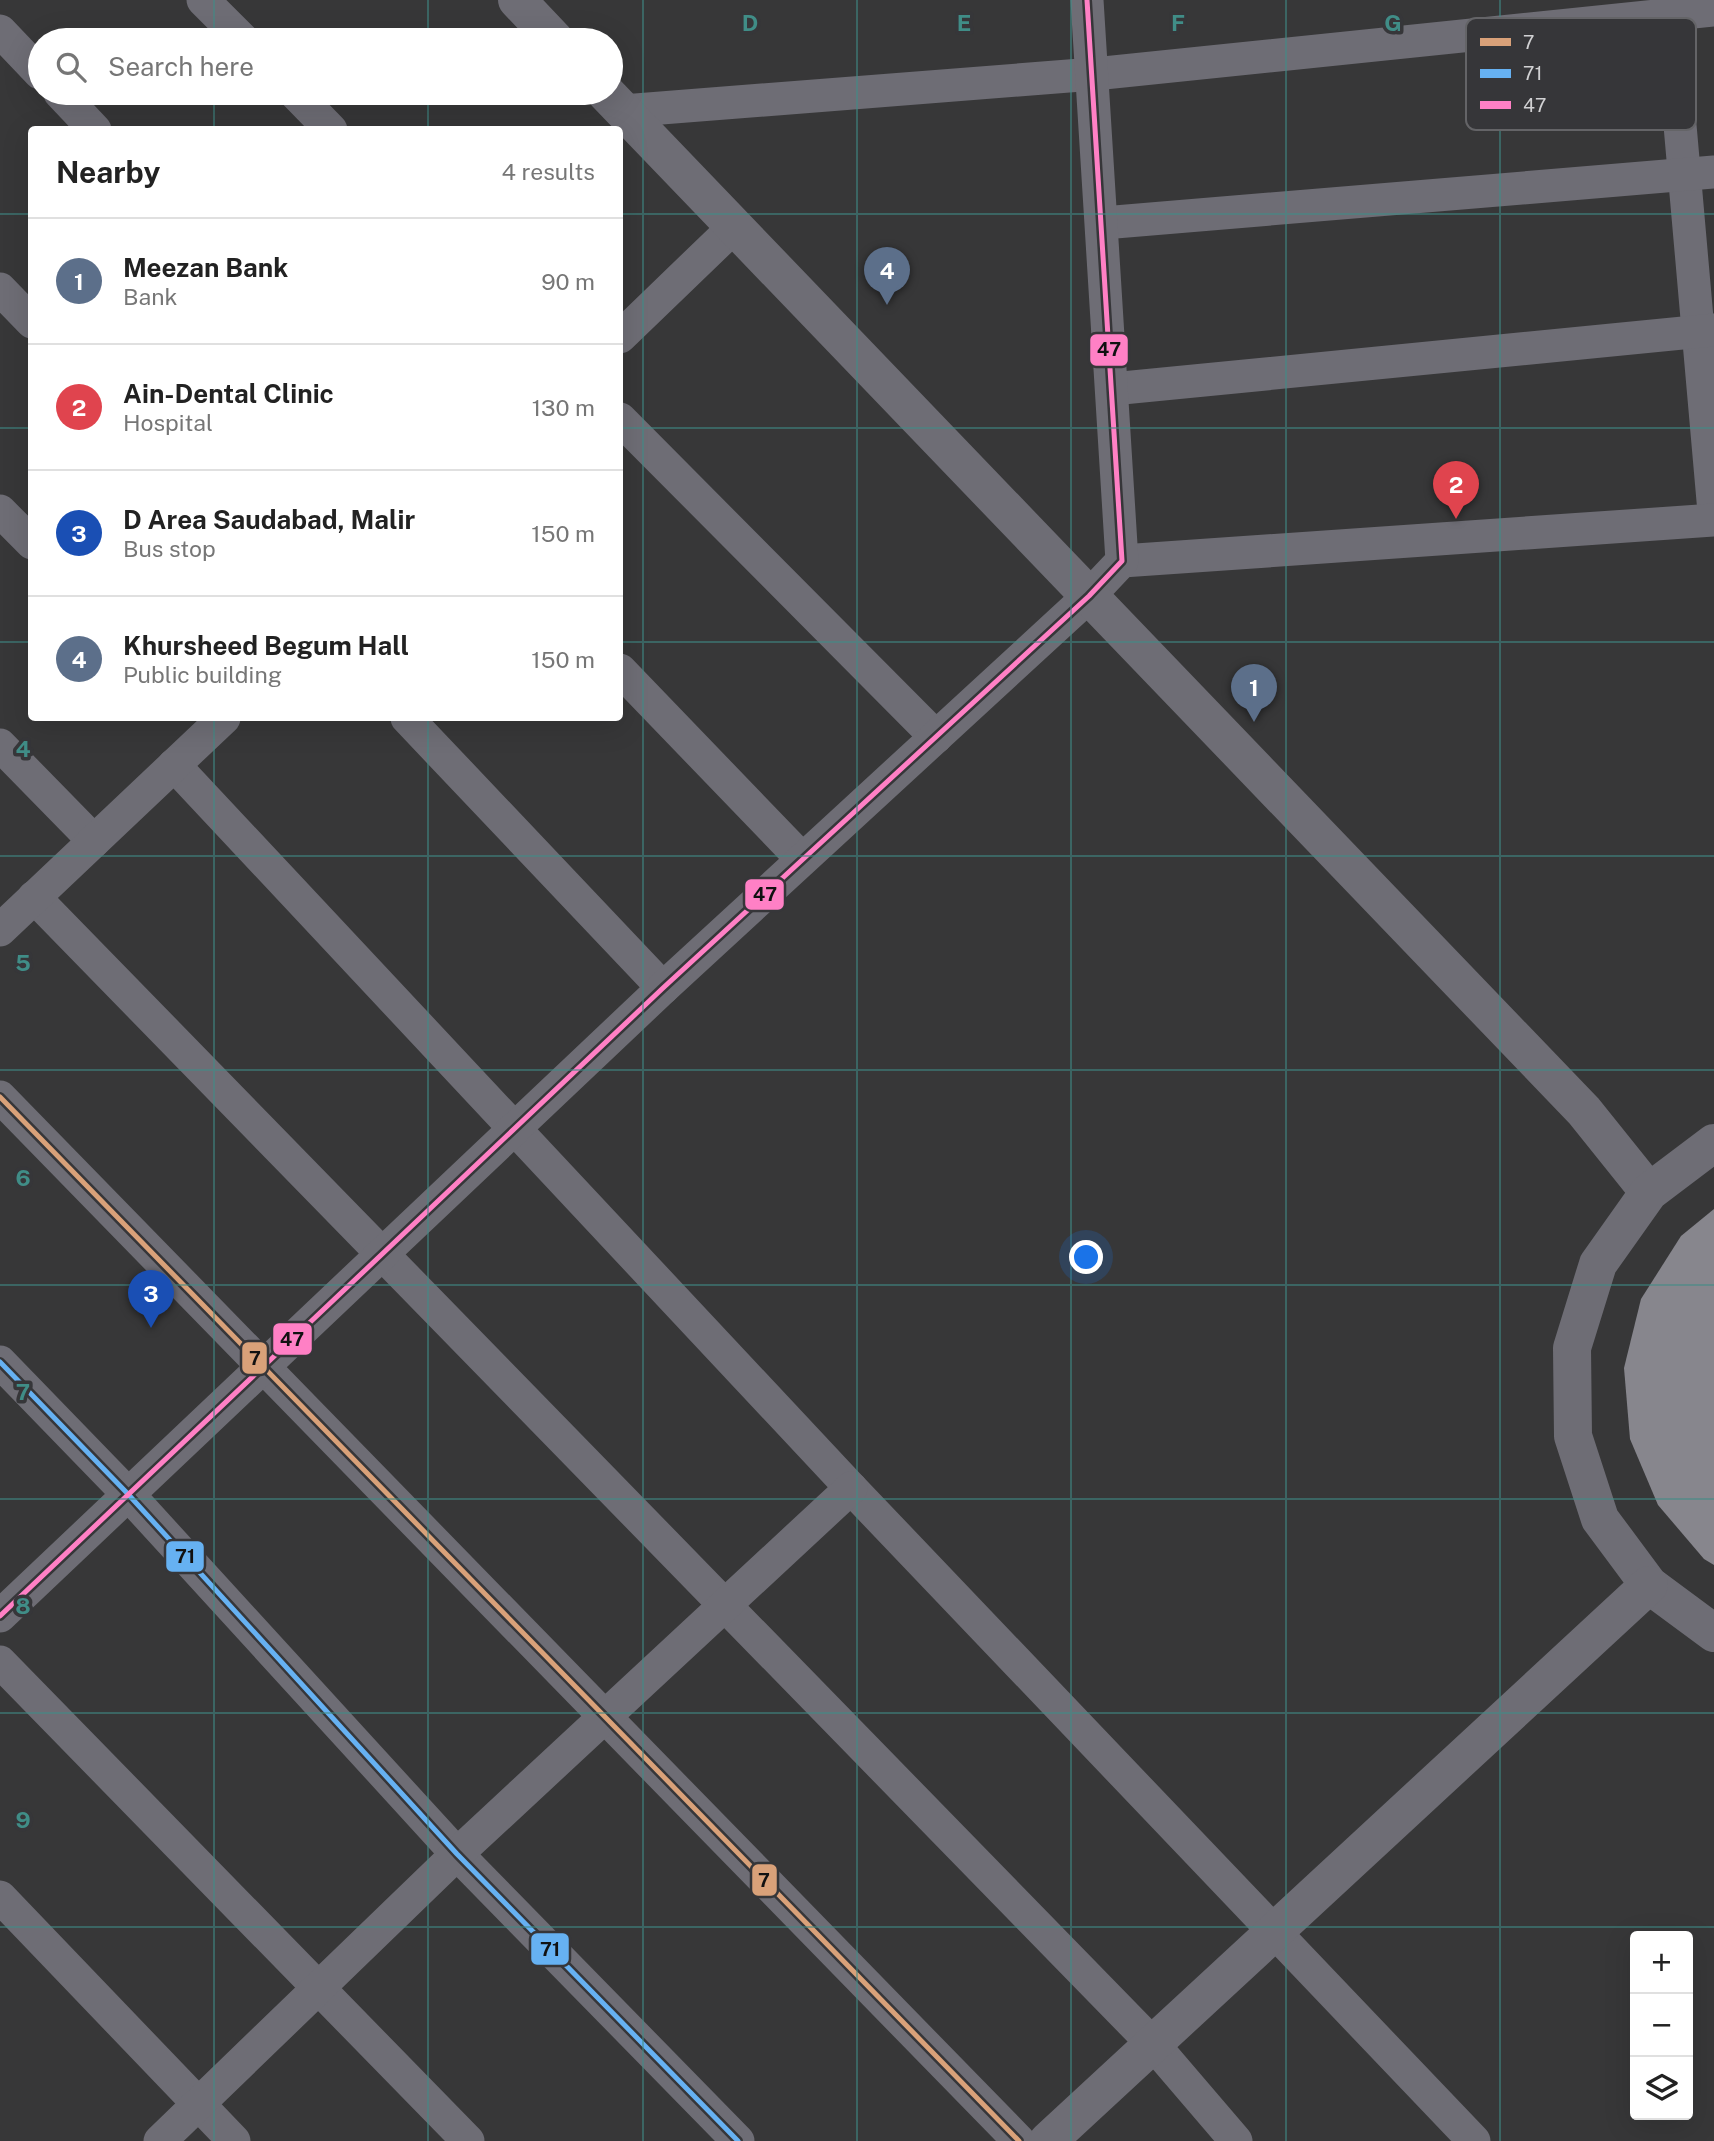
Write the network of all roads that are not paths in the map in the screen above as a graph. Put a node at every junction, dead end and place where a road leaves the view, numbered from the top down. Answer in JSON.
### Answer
{"nodes":[{"id":1,"x":203,"y":0,"type":"edge"},
{"id":2,"x":517,"y":0,"type":"edge"},
{"id":3,"x":1087,"y":0,"type":"edge"},
{"id":4,"x":1669,"y":7,"type":"edge"},
{"id":5,"x":1714,"y":10,"type":"edge"},
{"id":6,"x":1575,"y":18,"type":"edge"},
{"id":7,"x":231,"y":28,"type":"edge"},
{"id":8,"x":544,"y":28,"type":"edge"},
{"id":9,"x":1466,"y":31,"type":"edge"},
{"id":10,"x":0,"y":32,"type":"edge"},
{"id":11,"x":28,"y":61,"type":"edge"},
{"id":12,"x":1094,"y":74,"type":"junction"},
{"id":13,"x":623,"y":101,"type":"edge"},
{"id":14,"x":71,"y":105,"type":"edge"},
{"id":15,"x":307,"y":105,"type":"edge"},
{"id":16,"x":617,"y":105,"type":"edge"},
{"id":17,"x":91,"y":126,"type":"edge"},
{"id":18,"x":327,"y":126,"type":"edge"},
{"id":19,"x":1691,"y":130,"type":"edge"},
{"id":20,"x":1699,"y":173,"type":"edge"},
{"id":21,"x":1103,"y":223,"type":"junction"},
{"id":22,"x":734,"y":227,"type":"junction"},
{"id":23,"x":0,"y":289,"type":"edge"},
{"id":24,"x":28,"y":318,"type":"edge"},
{"id":25,"x":1706,"y":331,"type":"edge"},
{"id":26,"x":623,"y":334,"type":"edge"},
{"id":27,"x":1112,"y":389,"type":"junction"},
{"id":28,"x":623,"y":422,"type":"edge"},
{"id":29,"x":0,"y":511,"type":"edge"},
{"id":30,"x":1714,"y":512,"type":"edge"},
{"id":31,"x":1714,"y":520,"type":"edge"},
{"id":32,"x":28,"y":539,"type":"edge"},
{"id":33,"x":1122,"y":561,"type":"junction"},
{"id":34,"x":1088,"y":596,"type":"junction"},
{"id":35,"x":623,"y":673,"type":"edge"},
{"id":36,"x":212,"y":721,"type":"edge"},
{"id":37,"x":410,"y":721,"type":"edge"},
{"id":38,"x":936,"y":737,"type":"junction"},
{"id":39,"x":0,"y":745,"type":"edge"},
{"id":40,"x":174,"y":765,"type":"junction"},
{"id":41,"x":94,"y":841,"type":"junction"},
{"id":42,"x":802,"y":859,"type":"junction"},
{"id":43,"x":34,"y":897,"type":"junction"},
{"id":44,"x":0,"y":930,"type":"edge"},
{"id":45,"x":663,"y":988,"type":"junction"},
{"id":46,"x":0,"y":1097,"type":"edge"},
{"id":47,"x":513,"y":1129,"type":"junction"},
{"id":48,"x":1714,"y":1143,"type":"edge"},
{"id":49,"x":1649,"y":1192,"type":"junction"},
{"id":50,"x":381,"y":1253,"type":"junction"},
{"id":51,"x":0,"y":1362,"type":"edge"},
{"id":52,"x":262,"y":1365,"type":"junction"},
{"id":53,"x":851,"y":1488,"type":"junction"},
{"id":54,"x":127,"y":1493,"type":"junction"},
{"id":55,"x":1649,"y":1585,"type":"junction"},
{"id":56,"x":725,"y":1606,"type":"junction"},
{"id":57,"x":0,"y":1616,"type":"edge"},
{"id":58,"x":1714,"y":1633,"type":"edge"},
{"id":59,"x":0,"y":1662,"type":"edge"},
{"id":60,"x":604,"y":1717,"type":"junction"},
{"id":61,"x":457,"y":1854,"type":"junction"},
{"id":62,"x":0,"y":1897,"type":"edge"},
{"id":63,"x":1273,"y":1933,"type":"junction"},
{"id":64,"x":318,"y":1988,"type":"junction"},
{"id":65,"x":1153,"y":2044,"type":"junction"},
{"id":66,"x":198,"y":2104,"type":"junction"},
{"id":67,"x":160,"y":2141,"type":"edge"},
{"id":68,"x":234,"y":2141,"type":"edge"},
{"id":69,"x":468,"y":2141,"type":"edge"},
{"id":70,"x":738,"y":2141,"type":"edge"},
{"id":71,"x":1019,"y":2141,"type":"edge"},
{"id":72,"x":1048,"y":2141,"type":"edge"},
{"id":73,"x":1236,"y":2141,"type":"edge"},
{"id":74,"x":1474,"y":2141,"type":"edge"}],
"edges":[{"from":1,"to":7,"type":"street"},
{"from":2,"to":8,"type":"street"},
{"from":3,"to":12,"type":"street"},
{"from":4,"to":5,"type":"street"},
{"from":4,"to":6,"type":"street"},
{"from":9,"to":12,"type":"street"},
{"from":10,"to":11,"type":"street"},
{"from":12,"to":13,"type":"street"},
{"from":12,"to":21,"type":"street"},
{"from":14,"to":17,"type":"street"},
{"from":15,"to":18,"type":"street"},
{"from":16,"to":22,"type":"street"},
{"from":19,"to":20,"type":"street"},
{"from":20,"to":21,"type":"street"},
{"from":20,"to":25,"type":"street"},
{"from":21,"to":27,"type":"street"},
{"from":22,"to":26,"type":"street"},
{"from":22,"to":34,"type":"street"},
{"from":23,"to":24,"type":"street"},
{"from":25,"to":27,"type":"street"},
{"from":25,"to":30,"type":"street"},
{"from":27,"to":33,"type":"street"},
{"from":28,"to":38,"type":"street"},
{"from":29,"to":32,"type":"street"},
{"from":31,"to":33,"type":"street"},
{"from":33,"to":34,"type":"street"},
{"from":34,"to":38,"type":"street"},
{"from":34,"to":49,"type":"street"},
{"from":35,"to":42,"type":"street"},
{"from":36,"to":40,"type":"street"},
{"from":37,"to":45,"type":"street"},
{"from":38,"to":42,"type":"street"},
{"from":39,"to":41,"type":"street"},
{"from":40,"to":41,"type":"street"},
{"from":40,"to":47,"type":"street"},
{"from":41,"to":43,"type":"street"},
{"from":42,"to":45,"type":"street"},
{"from":43,"to":44,"type":"street"},
{"from":43,"to":50,"type":"street"},
{"from":45,"to":47,"type":"street"},
{"from":46,"to":52,"type":"street"},
{"from":47,"to":50,"type":"street"},
{"from":47,"to":53,"type":"street"},
{"from":48,"to":49,"type":"street"},
{"from":49,"to":55,"type":"street"},
{"from":50,"to":52,"type":"street"},
{"from":50,"to":56,"type":"street"},
{"from":51,"to":54,"type":"street"},
{"from":52,"to":54,"type":"street"},
{"from":52,"to":60,"type":"street"},
{"from":53,"to":56,"type":"street"},
{"from":53,"to":63,"type":"street"},
{"from":54,"to":57,"type":"street"},
{"from":54,"to":61,"type":"street"},
{"from":55,"to":58,"type":"street"},
{"from":55,"to":63,"type":"street"},
{"from":56,"to":60,"type":"street"},
{"from":56,"to":65,"type":"street"},
{"from":59,"to":64,"type":"street"},
{"from":60,"to":61,"type":"street"},
{"from":60,"to":71,"type":"street"},
{"from":61,"to":64,"type":"street"},
{"from":61,"to":70,"type":"street"},
{"from":62,"to":66,"type":"street"},
{"from":63,"to":65,"type":"street"},
{"from":63,"to":74,"type":"street"},
{"from":64,"to":66,"type":"street"},
{"from":64,"to":69,"type":"street"},
{"from":65,"to":72,"type":"street"},
{"from":65,"to":73,"type":"street"},
{"from":66,"to":67,"type":"street"},
{"from":66,"to":68,"type":"street"}]}
